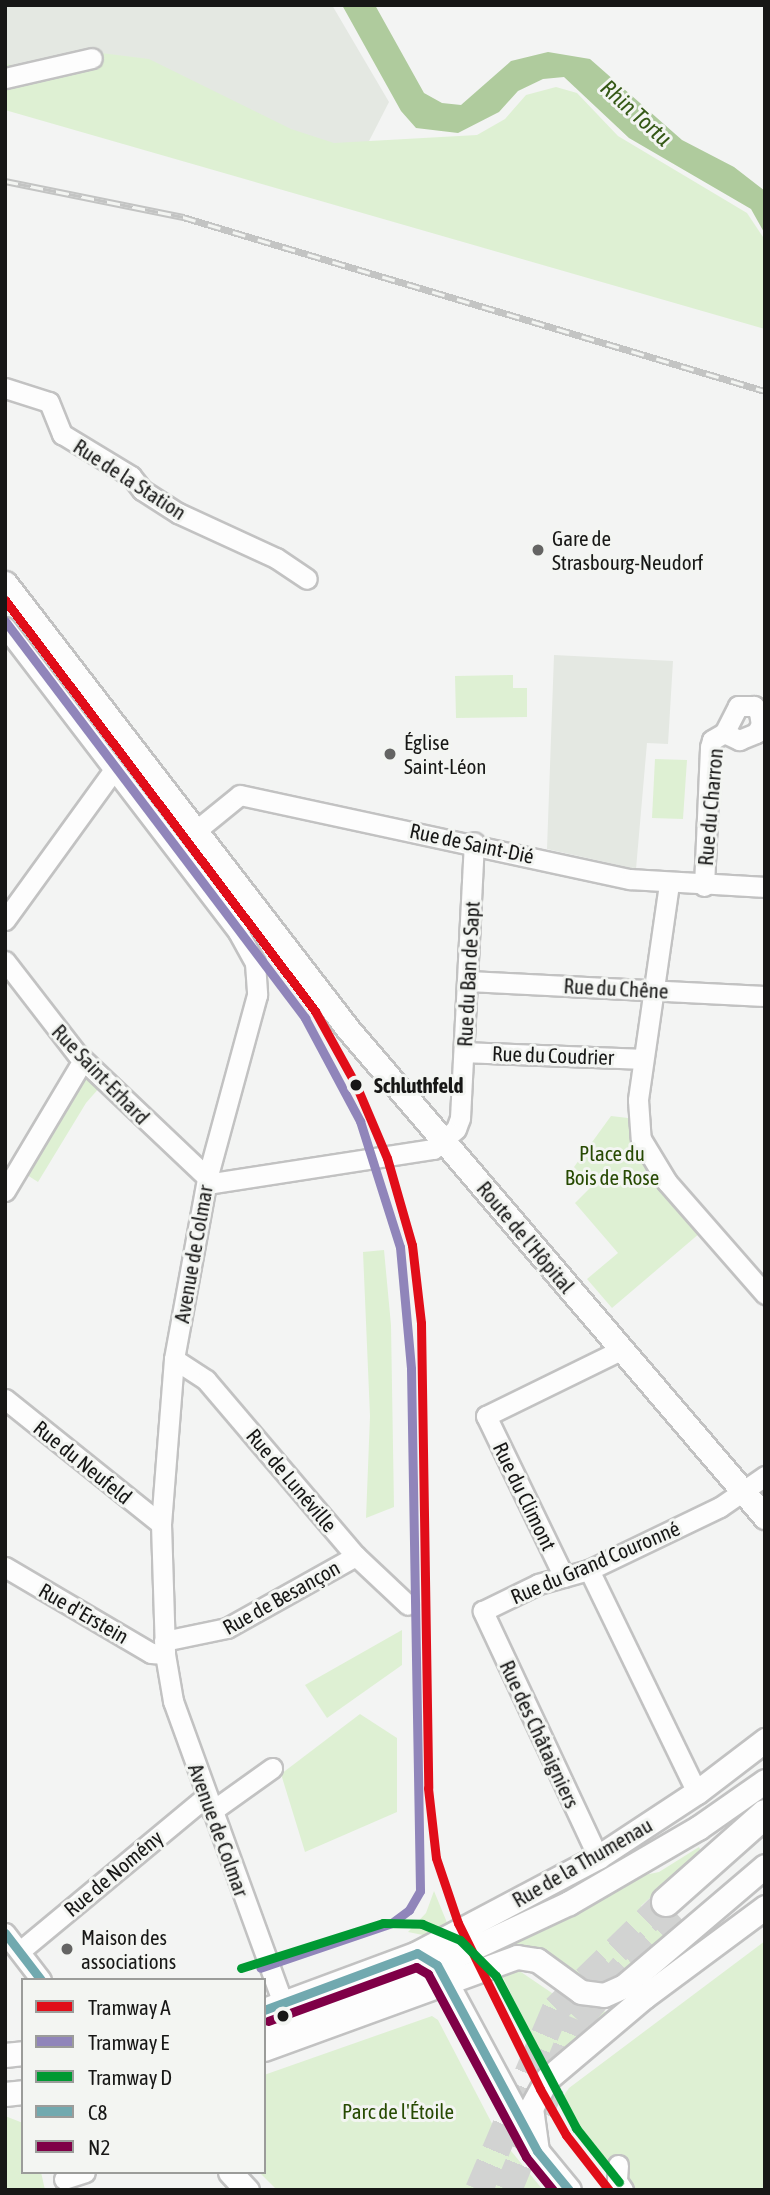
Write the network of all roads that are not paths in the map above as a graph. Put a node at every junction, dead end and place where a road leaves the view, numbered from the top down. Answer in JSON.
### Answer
{"nodes":[{"id":1,"x":92,"y":58,"type":"dead end"},
{"id":2,"x":5,"y":78,"type":"edge"},
{"id":3,"x":5,"y":388,"type":"edge"},
{"id":4,"x":307,"y":579,"type":"dead end"},
{"id":5,"x":5,"y":583,"type":"edge"},
{"id":6,"x":5,"y":627,"type":"edge"},
{"id":7,"x":724,"y":733,"type":"dead end"},
{"id":8,"x":113,"y":771,"type":"junction"},
{"id":9,"x":193,"y":832,"type":"junction"},
{"id":10,"x":474,"y":842,"type":"junction"},
{"id":11,"x":669,"y":884,"type":"junction"},
{"id":12,"x":704,"y":886,"type":"junction"},
{"id":13,"x":765,"y":887,"type":"edge"},
{"id":14,"x":5,"y":919,"type":"edge"},
{"id":15,"x":5,"y":961,"type":"edge"},
{"id":16,"x":468,"y":981,"type":"junction"},
{"id":17,"x":654,"y":990,"type":"junction"},
{"id":18,"x":765,"y":996,"type":"edge"},
{"id":19,"x":464,"y":1052,"type":"junction"},
{"id":20,"x":643,"y":1059,"type":"junction"},
{"id":21,"x":83,"y":1060,"type":"junction"},
{"id":22,"x":443,"y":1141,"type":"junction"},
{"id":23,"x":206,"y":1179,"type":"junction"},
{"id":24,"x":5,"y":1191,"type":"edge"},
{"id":25,"x":765,"y":1294,"type":"edge"},
{"id":26,"x":621,"y":1350,"type":"junction"},
{"id":27,"x":174,"y":1359,"type":"junction"},
{"id":28,"x":5,"y":1399,"type":"edge"},
{"id":29,"x":765,"y":1476,"type":"edge"},
{"id":30,"x":743,"y":1493,"type":"junction"},
{"id":31,"x":765,"y":1517,"type":"edge"},
{"id":32,"x":160,"y":1524,"type":"junction"},
{"id":33,"x":356,"y":1556,"type":"junction"},
{"id":34,"x":5,"y":1567,"type":"edge"},
{"id":35,"x":589,"y":1570,"type":"junction"},
{"id":36,"x":564,"y":1577,"type":"junction"},
{"id":37,"x":408,"y":1605,"type":"dead end"},
{"id":38,"x":484,"y":1611,"type":"joint"},
{"id":39,"x":164,"y":1648,"type":"junction"},
{"id":40,"x":765,"y":1740,"type":"edge"},
{"id":41,"x":272,"y":1768,"type":"dead end"},
{"id":42,"x":765,"y":1781,"type":"edge"},
{"id":43,"x":697,"y":1792,"type":"junction"},
{"id":44,"x":209,"y":1804,"type":"junction"},
{"id":45,"x":765,"y":1814,"type":"edge"},
{"id":46,"x":765,"y":1839,"type":"edge"},
{"id":47,"x":598,"y":1857,"type":"junction"},
{"id":48,"x":765,"y":1866,"type":"edge"},
{"id":49,"x":765,"y":1907,"type":"edge"},
{"id":50,"x":5,"y":1933,"type":"edge"},
{"id":51,"x":20,"y":1951,"type":"junction"},
{"id":52,"x":504,"y":1960,"type":"junction"},
{"id":53,"x":434,"y":1967,"type":"junction"},
{"id":54,"x":40,"y":1978,"type":"edge"},
{"id":55,"x":644,"y":1997,"type":"junction"},
{"id":56,"x":274,"y":2024,"type":"edge"},
{"id":57,"x":537,"y":2151,"type":"junction"},
{"id":58,"x":79,"y":2174,"type":"edge"},
{"id":59,"x":232,"y":2174,"type":"edge"},
{"id":60,"x":64,"y":2179,"type":"dead end"},
{"id":61,"x":247,"y":2190,"type":"edge"},
{"id":62,"x":569,"y":2190,"type":"edge"}],
"edges":[{"from":1,"to":2,"type":"street"},
{"from":3,"to":4,"type":"street","name":"Rue de la Station"},
{"from":5,"to":9,"type":"main road"},
{"from":6,"to":8,"type":"street","name":"Avenue de Colmar"},
{"from":7,"to":12,"type":"street","name":"Rue du Charron"},
{"from":8,"to":14,"type":"street"},
{"from":8,"to":23,"type":"street","name":"Avenue de Colmar"},
{"from":9,"to":10,"type":"street","name":"Rue de Saint-Dié"},
{"from":9,"to":22,"type":"main road","name":"Route de l'Hôpital"},
{"from":10,"to":11,"type":"street","name":"Rue de Saint-Dié"},
{"from":10,"to":16,"type":"street","name":"Rue du Ban de Sapt"},
{"from":11,"to":12,"type":"street","name":"Rue de Saint-Dié"},
{"from":11,"to":17,"type":"street"},
{"from":12,"to":13,"type":"street","name":"Rue de Saint-Dié"},
{"from":15,"to":21,"type":"street","name":"Rue Saint-Erhard"},
{"from":16,"to":17,"type":"street","name":"Rue du Chêne"},
{"from":16,"to":19,"type":"street","name":"Rue du Ban de Sapt"},
{"from":17,"to":18,"type":"street","name":"Rue du Chêne"},
{"from":17,"to":20,"type":"street"},
{"from":19,"to":20,"type":"street","name":"Rue du Coudrier"},
{"from":19,"to":22,"type":"street","name":"Rue du Ban de Sapt"},
{"from":20,"to":25,"type":"street"},
{"from":21,"to":23,"type":"street","name":"Rue Saint-Erhard"},
{"from":21,"to":24,"type":"street"},
{"from":22,"to":23,"type":"street"},
{"from":22,"to":26,"type":"main road","name":"Route de l'Hôpital"},
{"from":23,"to":27,"type":"street","name":"Avenue de Colmar"},
{"from":26,"to":30,"type":"main road","name":"Route de l'Hôpital"},
{"from":26,"to":36,"type":"street","name":"Rue du Climont"},
{"from":27,"to":32,"type":"street","name":"Avenue de Colmar"},
{"from":27,"to":33,"type":"street","name":"Rue de Lunéville"},
{"from":28,"to":32,"type":"street","name":"Rue du Neufeld"},
{"from":29,"to":30,"type":"street","name":"Rue du Grand Couronné"},
{"from":30,"to":31,"type":"main road","name":"Route de l'Hôpital"},
{"from":30,"to":35,"type":"street","name":"Rue du Grand Couronné"},
{"from":32,"to":39,"type":"street","name":"Avenue de Colmar"},
{"from":33,"to":37,"type":"street","name":"Rue de Lunéville"},
{"from":33,"to":39,"type":"street","name":"Rue de Besançon"},
{"from":34,"to":39,"type":"street","name":"Rue d'Erstein"},
{"from":35,"to":36,"type":"street","name":"Rue du Grand Couronné"},
{"from":35,"to":43,"type":"street"},
{"from":36,"to":38,"type":"street","name":"Rue du Grand Couronné"},
{"from":38,"to":47,"type":"street","name":"Rue des Châtaigniers"},
{"from":39,"to":44,"type":"street","name":"Avenue de Colmar"},
{"from":40,"to":43,"type":"main road","name":"Rue de la Thumenau"},
{"from":41,"to":44,"type":"street"},
{"from":42,"to":53,"type":"main road"},
{"from":43,"to":47,"type":"main road","name":"Rue de la Thumenau"},
{"from":44,"to":51,"type":"street","name":"Rue de Nomény"},
{"from":44,"to":56,"type":"street","name":"Avenue de Colmar"},
{"from":45,"to":46,"type":"highway"},
{"from":47,"to":53,"type":"main road","name":"Rue de la Thumenau"},
{"from":48,"to":52,"type":"main road"},
{"from":49,"to":55,"type":"main road"},
{"from":50,"to":51,"type":"street"},
{"from":51,"to":54,"type":"street"},
{"from":52,"to":53,"type":"main road"},
{"from":52,"to":55,"type":"main road"},
{"from":53,"to":56,"type":"main road"},
{"from":53,"to":56,"type":"main road","name":"Rue de la Thumenau"},
{"from":53,"to":57,"type":"main road"},
{"from":55,"to":57,"type":"main road"},
{"from":57,"to":62,"type":"main road"},
{"from":58,"to":60,"type":"street"},
{"from":59,"to":61,"type":"main road"}]}
